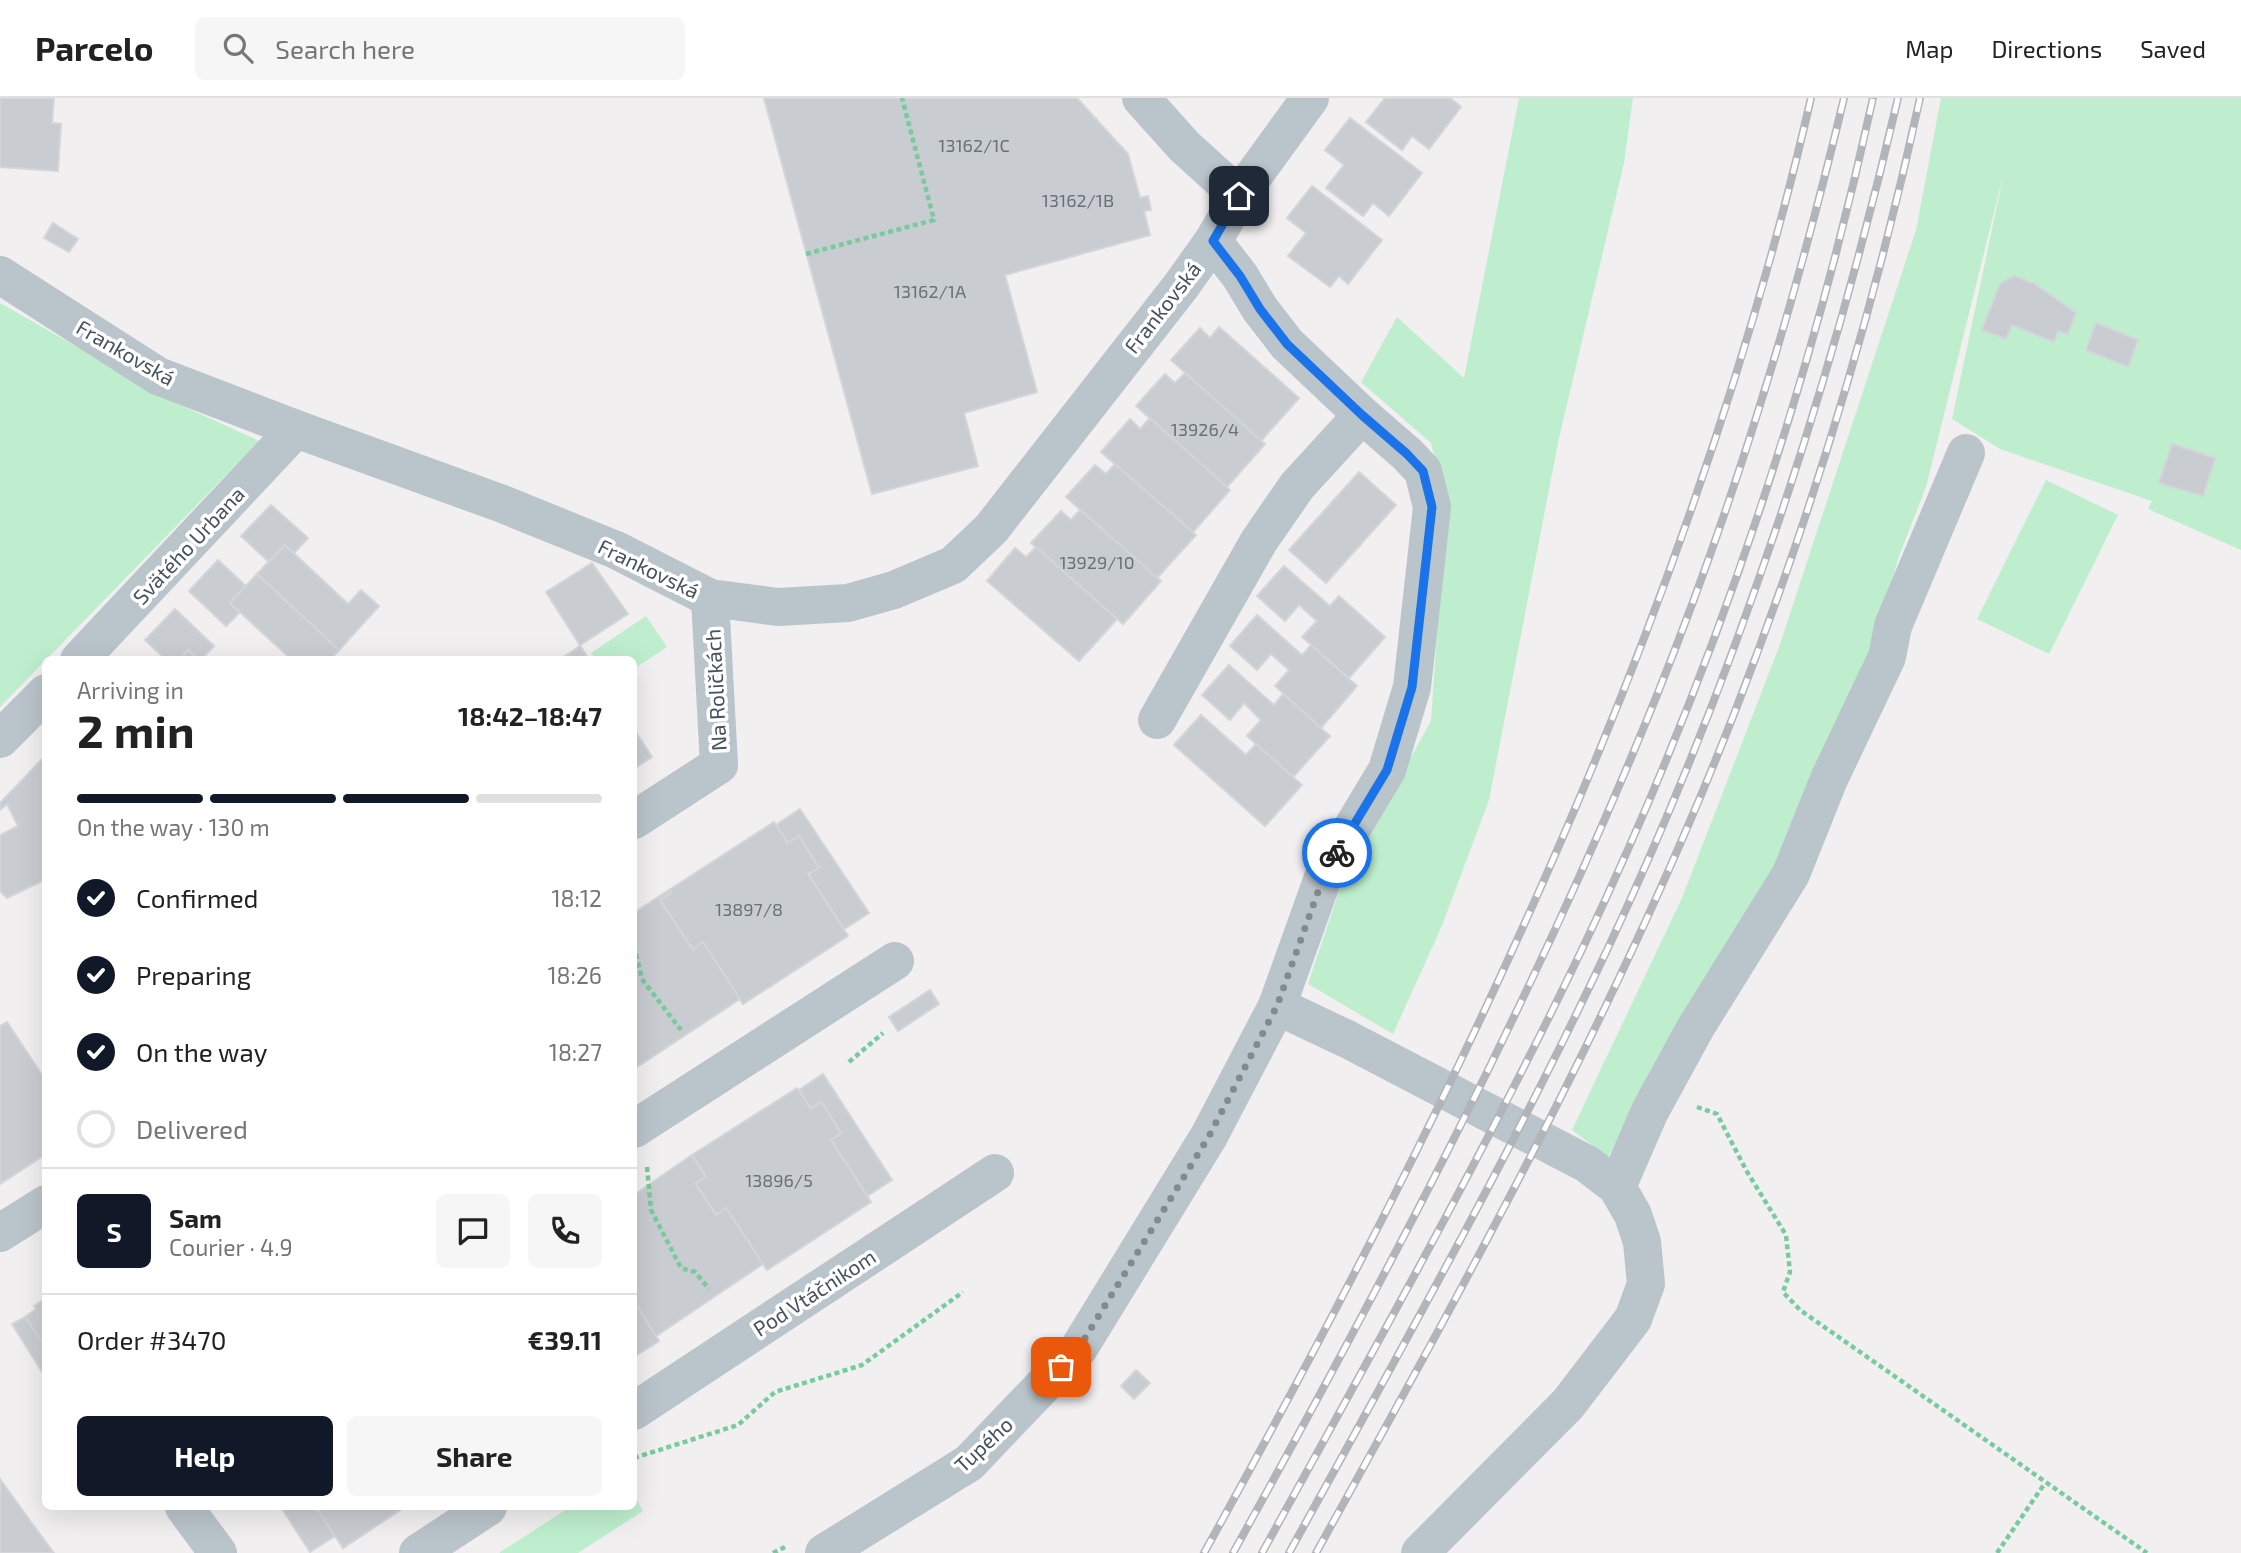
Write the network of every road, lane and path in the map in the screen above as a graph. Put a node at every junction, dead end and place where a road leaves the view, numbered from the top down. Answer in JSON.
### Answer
{"nodes":[{"id":1,"x":902,"y":98,"type":"edge"},
{"id":2,"x":1141,"y":98,"type":"edge"},
{"id":3,"x":1310,"y":98,"type":"edge"},
{"id":4,"x":1239,"y":196,"type":"junction"},
{"id":5,"x":1213,"y":241,"type":"junction"},
{"id":6,"x":806,"y":254,"type":"dead end"},
{"id":7,"x":0,"y":275,"type":"edge"},
{"id":8,"x":1362,"y":415,"type":"junction"},
{"id":9,"x":296,"y":429,"type":"junction"},
{"id":10,"x":1966,"y":453,"type":"dead end"},
{"id":11,"x":710,"y":598,"type":"junction"},
{"id":12,"x":83,"y":656,"type":"edge"},
{"id":13,"x":42,"y":697,"type":"edge"},
{"id":14,"x":1157,"y":720,"type":"dead end"},
{"id":15,"x":0,"y":739,"type":"edge"},
{"id":16,"x":637,"y":819,"type":"edge"},
{"id":17,"x":637,"y":958,"type":"edge"},
{"id":18,"x":895,"y":961,"type":"dead end"},
{"id":19,"x":1277,"y":1006,"type":"junction"},
{"id":20,"x":681,"y":1030,"type":"dead end"},
{"id":21,"x":883,"y":1033,"type":"dead end"},
{"id":22,"x":849,"y":1062,"type":"dead end"},
{"id":23,"x":1650,"y":1111,"type":"junction"},
{"id":24,"x":637,"y":1127,"type":"edge"},
{"id":25,"x":647,"y":1167,"type":"dead end"},
{"id":26,"x":995,"y":1173,"type":"dead end"},
{"id":27,"x":1617,"y":1187,"type":"junction"},
{"id":28,"x":42,"y":1206,"type":"edge"},
{"id":29,"x":0,"y":1233,"type":"edge"},
{"id":30,"x":709,"y":1289,"type":"dead end"},
{"id":31,"x":963,"y":1292,"type":"dead end"},
{"id":32,"x":637,"y":1409,"type":"edge"},
{"id":33,"x":637,"y":1457,"type":"edge"},
{"id":34,"x":2045,"y":1483,"type":"junction"},
{"id":35,"x":186,"y":1510,"type":"edge"},
{"id":36,"x":483,"y":1510,"type":"edge"},
{"id":37,"x":810,"y":1547,"type":"edge"},
{"id":38,"x":218,"y":1553,"type":"edge"},
{"id":39,"x":418,"y":1553,"type":"edge"},
{"id":40,"x":773,"y":1553,"type":"edge"},
{"id":41,"x":1420,"y":1553,"type":"edge"},
{"id":42,"x":1997,"y":1553,"type":"edge"},
{"id":43,"x":2147,"y":1553,"type":"edge"}],
"edges":[{"from":1,"to":6,"type":"path"},
{"from":2,"to":4,"type":"street"},
{"from":3,"to":4,"type":"street"},
{"from":4,"to":5,"type":"street","name":"Frankovská"},
{"from":5,"to":8,"type":"street","name":"Tupého"},
{"from":5,"to":11,"type":"street","name":"Frankovská"},
{"from":7,"to":9,"type":"street","name":"Frankovská"},
{"from":8,"to":14,"type":"street"},
{"from":8,"to":19,"type":"street","name":"Tupého"},
{"from":9,"to":11,"type":"street","name":"Frankovská"},
{"from":9,"to":12,"type":"street","name":"Svätého Urbana"},
{"from":10,"to":23,"type":"street"},
{"from":11,"to":16,"type":"street","name":"Na Roličkách"},
{"from":13,"to":15,"type":"street"},
{"from":17,"to":20,"type":"path"},
{"from":18,"to":24,"type":"street"},
{"from":19,"to":27,"type":"street"},
{"from":19,"to":37,"type":"street","name":"Tupého"},
{"from":21,"to":22,"type":"path"},
{"from":23,"to":27,"type":"street"},
{"from":23,"to":34,"type":"path"},
{"from":25,"to":30,"type":"path"},
{"from":26,"to":32,"type":"street","name":"Pod Vtáčnikom"},
{"from":27,"to":41,"type":"street"},
{"from":28,"to":29,"type":"street"},
{"from":31,"to":33,"type":"path"},
{"from":34,"to":42,"type":"path"},
{"from":34,"to":43,"type":"path"},
{"from":35,"to":38,"type":"street"},
{"from":36,"to":39,"type":"street"},
{"from":37,"to":40,"type":"path"}]}
